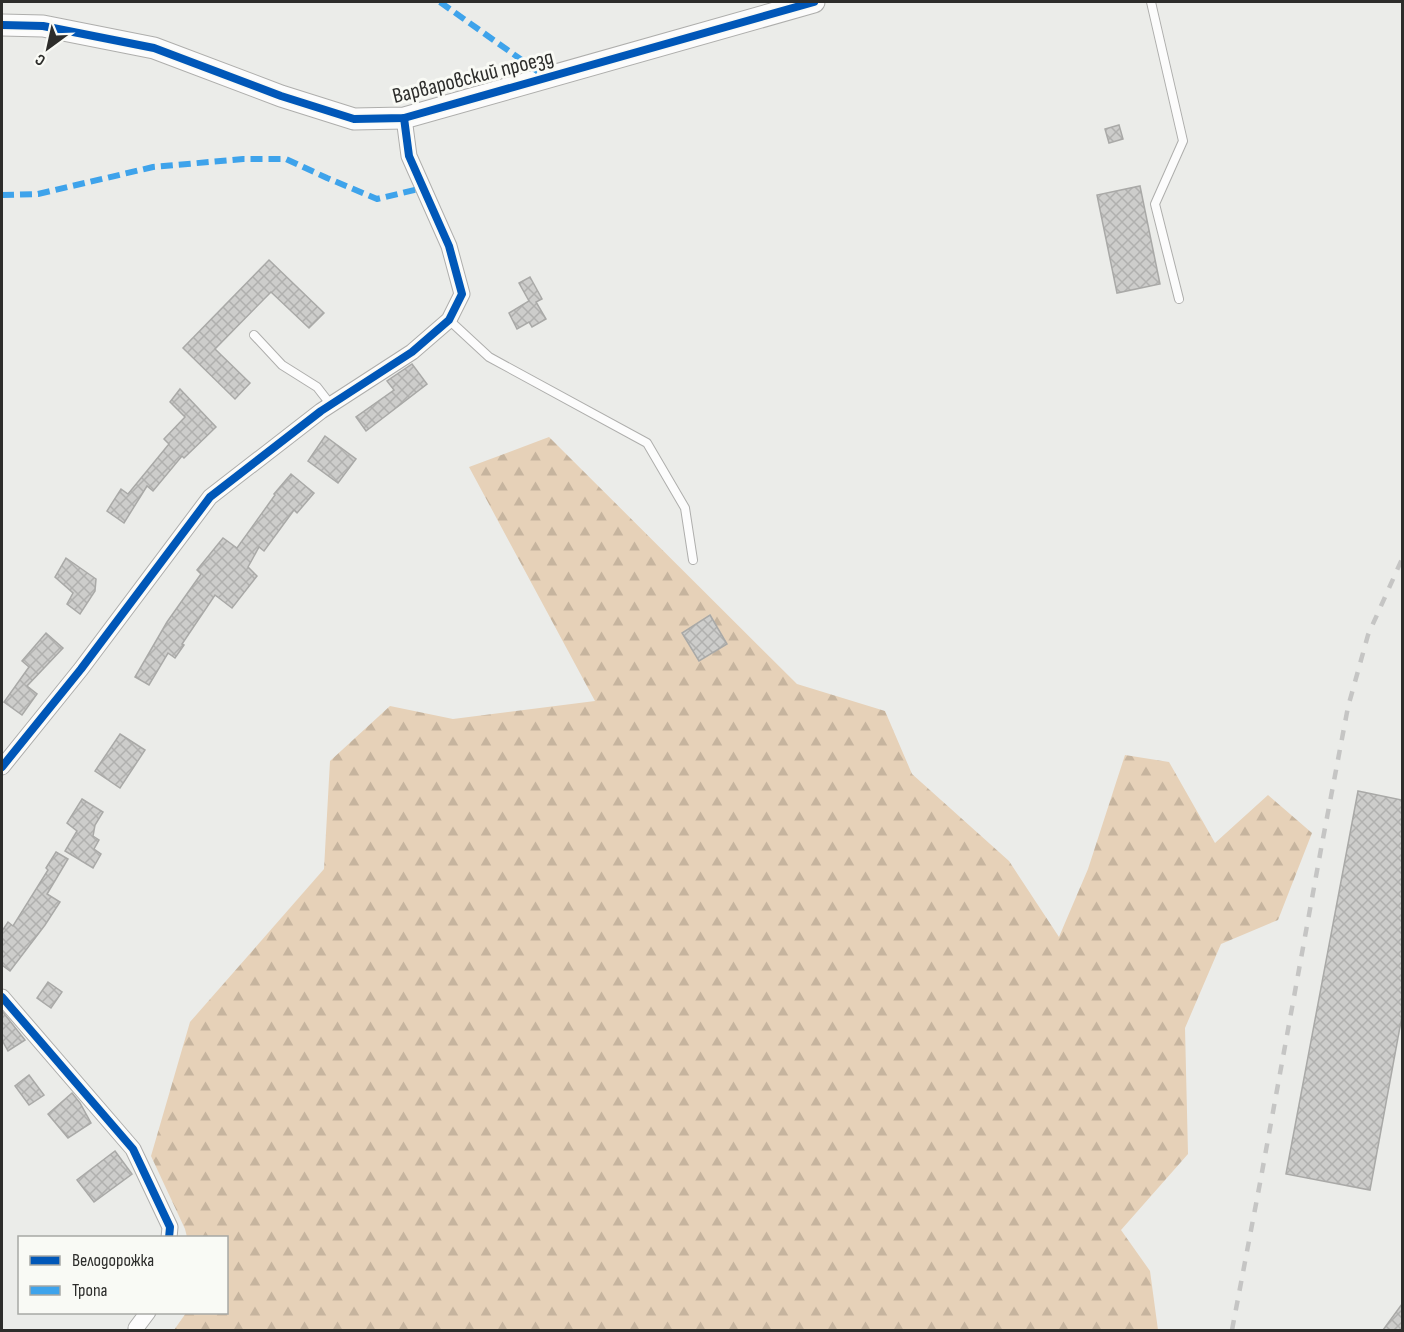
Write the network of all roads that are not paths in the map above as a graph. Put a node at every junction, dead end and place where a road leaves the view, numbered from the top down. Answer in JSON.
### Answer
{"nodes":[{"id":1,"x":814,"y":2,"type":"edge"},
{"id":2,"x":1151,"y":2,"type":"edge"},
{"id":3,"x":2,"y":25,"type":"edge"},
{"id":4,"x":404,"y":118,"type":"junction"},
{"id":5,"x":1179,"y":299,"type":"dead end"},
{"id":6,"x":449,"y":320,"type":"junction"},
{"id":7,"x":254,"y":335,"type":"dead end"},
{"id":8,"x":331,"y":405,"type":"junction"},
{"id":9,"x":693,"y":560,"type":"dead end"},
{"id":10,"x":2,"y":767,"type":"edge"},
{"id":11,"x":2,"y":997,"type":"edge"},
{"id":12,"x":169,"y":1236,"type":"edge"},
{"id":13,"x":146,"y":1314,"type":"edge"},
{"id":14,"x":136,"y":1328,"type":"dead end"}],
"edges":[{"from":1,"to":4,"type":"street","name":"Варваровский проезд"},
{"from":2,"to":5,"type":"lane"},
{"from":3,"to":4,"type":"street","name":"Варваровский проезд"},
{"from":4,"to":6,"type":"street"},
{"from":6,"to":8,"type":"street"},
{"from":6,"to":9,"type":"lane"},
{"from":7,"to":8,"type":"lane"},
{"from":8,"to":10,"type":"street"},
{"from":11,"to":12,"type":"street"},
{"from":13,"to":14,"type":"street"}]}
